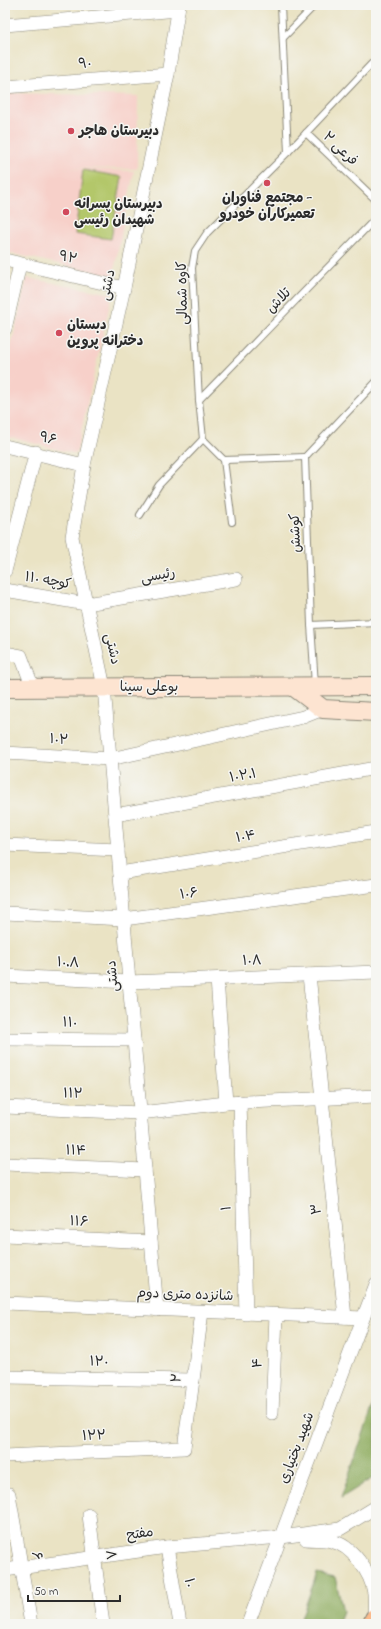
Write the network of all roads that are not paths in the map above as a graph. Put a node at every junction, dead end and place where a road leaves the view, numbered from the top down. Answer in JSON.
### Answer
{"nodes":[{"id":1,"x":281,"y":5,"type":"edge"},
{"id":2,"x":315,"y":5,"type":"edge"},
{"id":3,"x":179,"y":8,"type":"edge"},
{"id":4,"x":5,"y":25,"type":"edge"},
{"id":5,"x":283,"y":38,"type":"junction"},
{"id":6,"x":376,"y":59,"type":"edge"},
{"id":7,"x":168,"y":74,"type":"junction"},
{"id":8,"x":5,"y":87,"type":"edge"},
{"id":9,"x":306,"y":133,"type":"junction"},
{"id":10,"x":288,"y":152,"type":"junction"},
{"id":11,"x":376,"y":200,"type":"edge"},
{"id":12,"x":376,"y":218,"type":"edge"},
{"id":13,"x":5,"y":260,"type":"edge"},
{"id":14,"x":20,"y":264,"type":"junction"},
{"id":15,"x":124,"y":288,"type":"junction"},
{"id":16,"x":5,"y":329,"type":"edge"},
{"id":17,"x":376,"y":382,"type":"edge"},
{"id":18,"x":199,"y":400,"type":"junction"},
{"id":19,"x":203,"y":439,"type":"junction"},
{"id":20,"x":5,"y":446,"type":"edge"},
{"id":21,"x":36,"y":452,"type":"junction"},
{"id":22,"x":305,"y":457,"type":"junction"},
{"id":23,"x":224,"y":460,"type":"junction"},
{"id":24,"x":84,"y":464,"type":"junction"},
{"id":25,"x":140,"y":515,"type":"dead end"},
{"id":26,"x":232,"y":522,"type":"dead end"},
{"id":27,"x":5,"y":571,"type":"edge"},
{"id":28,"x":236,"y":579,"type":"dead end"},
{"id":29,"x":5,"y":590,"type":"edge"},
{"id":30,"x":86,"y":604,"type":"junction"},
{"id":31,"x":376,"y":622,"type":"edge"},
{"id":32,"x":311,"y":625,"type":"junction"},
{"id":33,"x":5,"y":653,"type":"edge"},
{"id":34,"x":316,"y":686,"type":"junction"},
{"id":35,"x":376,"y":686,"type":"edge"},
{"id":36,"x":104,"y":687,"type":"junction"},
{"id":37,"x":294,"y":687,"type":"junction"},
{"id":38,"x":5,"y":688,"type":"edge"},
{"id":39,"x":33,"y":688,"type":"junction"},
{"id":40,"x":323,"y":709,"type":"junction"},
{"id":41,"x":376,"y":712,"type":"edge"},
{"id":42,"x":5,"y":752,"type":"edge"},
{"id":43,"x":110,"y":759,"type":"junction"},
{"id":44,"x":376,"y":768,"type":"edge"},
{"id":45,"x":115,"y":815,"type":"junction"},
{"id":46,"x":376,"y":832,"type":"edge"},
{"id":47,"x":5,"y":845,"type":"edge"},
{"id":48,"x":118,"y":850,"type":"junction"},
{"id":49,"x":120,"y":874,"type":"junction"},
{"id":50,"x":376,"y":885,"type":"edge"},
{"id":51,"x":5,"y":913,"type":"edge"},
{"id":52,"x":124,"y":919,"type":"junction"},
{"id":53,"x":376,"y":972,"type":"edge"},
{"id":54,"x":309,"y":975,"type":"junction"},
{"id":55,"x":5,"y":976,"type":"edge"},
{"id":56,"x":217,"y":979,"type":"junction"},
{"id":57,"x":129,"y":982,"type":"junction"},
{"id":58,"x":5,"y":1039,"type":"edge"},
{"id":59,"x":134,"y":1040,"type":"junction"},
{"id":60,"x":376,"y":1096,"type":"edge"},
{"id":61,"x":322,"y":1099,"type":"junction"},
{"id":62,"x":240,"y":1102,"type":"junction"},
{"id":63,"x":226,"y":1103,"type":"junction"},
{"id":64,"x":5,"y":1107,"type":"edge"},
{"id":65,"x":140,"y":1113,"type":"junction"},
{"id":66,"x":5,"y":1164,"type":"edge"},
{"id":67,"x":145,"y":1170,"type":"junction"},
{"id":68,"x":5,"y":1235,"type":"edge"},
{"id":69,"x":151,"y":1242,"type":"junction"},
{"id":70,"x":376,"y":1284,"type":"edge"},
{"id":71,"x":5,"y":1303,"type":"edge"},
{"id":72,"x":157,"y":1310,"type":"junction"},
{"id":73,"x":202,"y":1312,"type":"junction"},
{"id":74,"x":246,"y":1314,"type":"junction"},
{"id":75,"x":276,"y":1315,"type":"junction"},
{"id":76,"x":345,"y":1317,"type":"junction"},
{"id":77,"x":363,"y":1318,"type":"junction"},
{"id":78,"x":5,"y":1376,"type":"edge"},
{"id":79,"x":193,"y":1380,"type":"junction"},
{"id":80,"x":272,"y":1412,"type":"dead end"},
{"id":81,"x":184,"y":1448,"type":"joint"},
{"id":82,"x":5,"y":1456,"type":"edge"},
{"id":83,"x":9,"y":1494,"type":"dead end"},
{"id":84,"x":376,"y":1507,"type":"edge"},
{"id":85,"x":89,"y":1515,"type":"dead end"},
{"id":86,"x":281,"y":1537,"type":"junction"},
{"id":87,"x":167,"y":1547,"type":"junction"},
{"id":88,"x":94,"y":1557,"type":"junction"},
{"id":89,"x":21,"y":1568,"type":"junction"},
{"id":90,"x":5,"y":1570,"type":"edge"},
{"id":91,"x":376,"y":1619,"type":"edge"},
{"id":92,"x":31,"y":1624,"type":"edge"},
{"id":93,"x":103,"y":1624,"type":"edge"},
{"id":94,"x":180,"y":1624,"type":"edge"},
{"id":95,"x":248,"y":1624,"type":"edge"},
{"id":96,"x":374,"y":1624,"type":"edge"}],
"edges":[{"from":1,"to":5,"type":"lane"},
{"from":2,"to":5,"type":"lane"},
{"from":3,"to":4,"type":"street"},
{"from":3,"to":7,"type":"street","name":"دشتی"},
{"from":5,"to":10,"type":"lane"},
{"from":6,"to":9,"type":"lane","name":"کاوه شمالی"},
{"from":7,"to":8,"type":"street","name":"۹۰"},
{"from":7,"to":15,"type":"street","name":"دشتی"},
{"from":9,"to":10,"type":"lane","name":"کاوه شمالی"},
{"from":9,"to":11,"type":"lane","name":"فرعی ۲"},
{"from":10,"to":18,"type":"lane","name":"کاوه شمالی"},
{"from":12,"to":18,"type":"lane","name":"تلاش"},
{"from":13,"to":14,"type":"street","name":"۹۲"},
{"from":14,"to":15,"type":"street","name":"۹۲"},
{"from":14,"to":16,"type":"street"},
{"from":15,"to":24,"type":"street","name":"دشتی"},
{"from":17,"to":22,"type":"lane"},
{"from":18,"to":19,"type":"lane","name":"کاوه شمالی"},
{"from":19,"to":23,"type":"lane"},
{"from":19,"to":25,"type":"lane"},
{"from":20,"to":21,"type":"street","name":"۹۶"},
{"from":21,"to":24,"type":"street","name":"۹۶"},
{"from":21,"to":27,"type":"street"},
{"from":22,"to":23,"type":"lane"},
{"from":22,"to":32,"type":"lane","name":"کوشش"},
{"from":23,"to":26,"type":"lane"},
{"from":24,"to":30,"type":"street","name":"دشتی"},
{"from":28,"to":30,"type":"street","name":"رئیسی"},
{"from":29,"to":30,"type":"street","name":"کوچه ۱۱۰"},
{"from":30,"to":36,"type":"street","name":"دشتی"},
{"from":31,"to":32,"type":"lane"},
{"from":32,"to":34,"type":"lane","name":"کوشش"},
{"from":33,"to":39,"type":"street"},
{"from":34,"to":35,"type":"main road","name":"بوعلی سینا"},
{"from":34,"to":37,"type":"main road","name":"بوعلی سینا"},
{"from":34,"to":40,"type":"lane","name":"کوشش"},
{"from":36,"to":37,"type":"main road","name":"بوعلی سینا"},
{"from":36,"to":39,"type":"main road","name":"بوعلی سینا"},
{"from":36,"to":43,"type":"street","name":"دشتی"},
{"from":37,"to":40,"type":"main road"},
{"from":38,"to":39,"type":"main road","name":"بوعلی سینا"},
{"from":40,"to":41,"type":"main road"},
{"from":40,"to":43,"type":"street","name":"۱۰۲"},
{"from":42,"to":43,"type":"street","name":"۱۰۲"},
{"from":43,"to":45,"type":"street","name":"دشتی"},
{"from":44,"to":45,"type":"street","name":"۱۰۲.۱"},
{"from":45,"to":48,"type":"street","name":"دشتی"},
{"from":46,"to":49,"type":"street","name":"۱۰۴"},
{"from":47,"to":48,"type":"street"},
{"from":48,"to":49,"type":"street","name":"دشتی"},
{"from":49,"to":52,"type":"street","name":"دشتی"},
{"from":50,"to":52,"type":"street","name":"۱۰۶"},
{"from":51,"to":52,"type":"street","name":"۱۰۶"},
{"from":52,"to":57,"type":"street","name":"دشتی"},
{"from":53,"to":54,"type":"street","name":"۱۰۸"},
{"from":54,"to":56,"type":"street","name":"۱۰۸"},
{"from":54,"to":61,"type":"street","name":"۳"},
{"from":55,"to":57,"type":"street","name":"۱۰.۸"},
{"from":56,"to":57,"type":"street","name":"۱۰۸"},
{"from":56,"to":63,"type":"street"},
{"from":57,"to":59,"type":"street","name":"دشتی"},
{"from":58,"to":59,"type":"street","name":"۱۱۰"},
{"from":59,"to":65,"type":"street","name":"دشتی"},
{"from":60,"to":61,"type":"street","name":"۱۱۲"},
{"from":61,"to":62,"type":"street","name":"۱۱۲"},
{"from":61,"to":76,"type":"street","name":"۳"},
{"from":62,"to":63,"type":"street","name":"۱۱۲"},
{"from":62,"to":74,"type":"street","name":"۱"},
{"from":63,"to":65,"type":"street","name":"۱۱۲"},
{"from":64,"to":65,"type":"street","name":"۱۱۲"},
{"from":65,"to":67,"type":"street","name":"دشتی"},
{"from":66,"to":67,"type":"street","name":"۱۱۴"},
{"from":67,"to":69,"type":"street","name":"دشتی"},
{"from":68,"to":69,"type":"street","name":"۱۱۶"},
{"from":69,"to":72,"type":"street","name":"دشتی"},
{"from":70,"to":77,"type":"street","name":"شهید بختیاری"},
{"from":71,"to":72,"type":"street","name":"شانزده متری دوم"},
{"from":72,"to":73,"type":"street","name":"شانزده متری دوم"},
{"from":73,"to":74,"type":"street","name":"شانزده متری دوم"},
{"from":73,"to":79,"type":"street","name":"۲"},
{"from":74,"to":75,"type":"street","name":"شانزده متری دوم"},
{"from":75,"to":76,"type":"street","name":"شانزده متری دوم"},
{"from":75,"to":80,"type":"street","name":"۴"},
{"from":76,"to":77,"type":"street","name":"شانزده متری دوم"},
{"from":77,"to":86,"type":"street","name":"شهید بختیاری"},
{"from":78,"to":79,"type":"street","name":"۱۲۰"},
{"from":79,"to":81,"type":"street","name":"۲"},
{"from":81,"to":82,"type":"street","name":"۱۲۲"},
{"from":83,"to":89,"type":"street","name":"۶"},
{"from":84,"to":86,"type":"street"},
{"from":85,"to":88,"type":"street","name":"۸"},
{"from":86,"to":87,"type":"street","name":"مفتح"},
{"from":86,"to":95,"type":"street","name":"شهید بختیاری"},
{"from":86,"to":96,"type":"street"},
{"from":87,"to":88,"type":"street","name":"مفتح"},
{"from":87,"to":94,"type":"street","name":"۱۰"},
{"from":88,"to":89,"type":"street","name":"مفتح"},
{"from":88,"to":93,"type":"street","name":"۸"},
{"from":89,"to":90,"type":"street","name":"مفتح"},
{"from":89,"to":92,"type":"street","name":"۶"},
{"from":91,"to":96,"type":"highway"}]}
